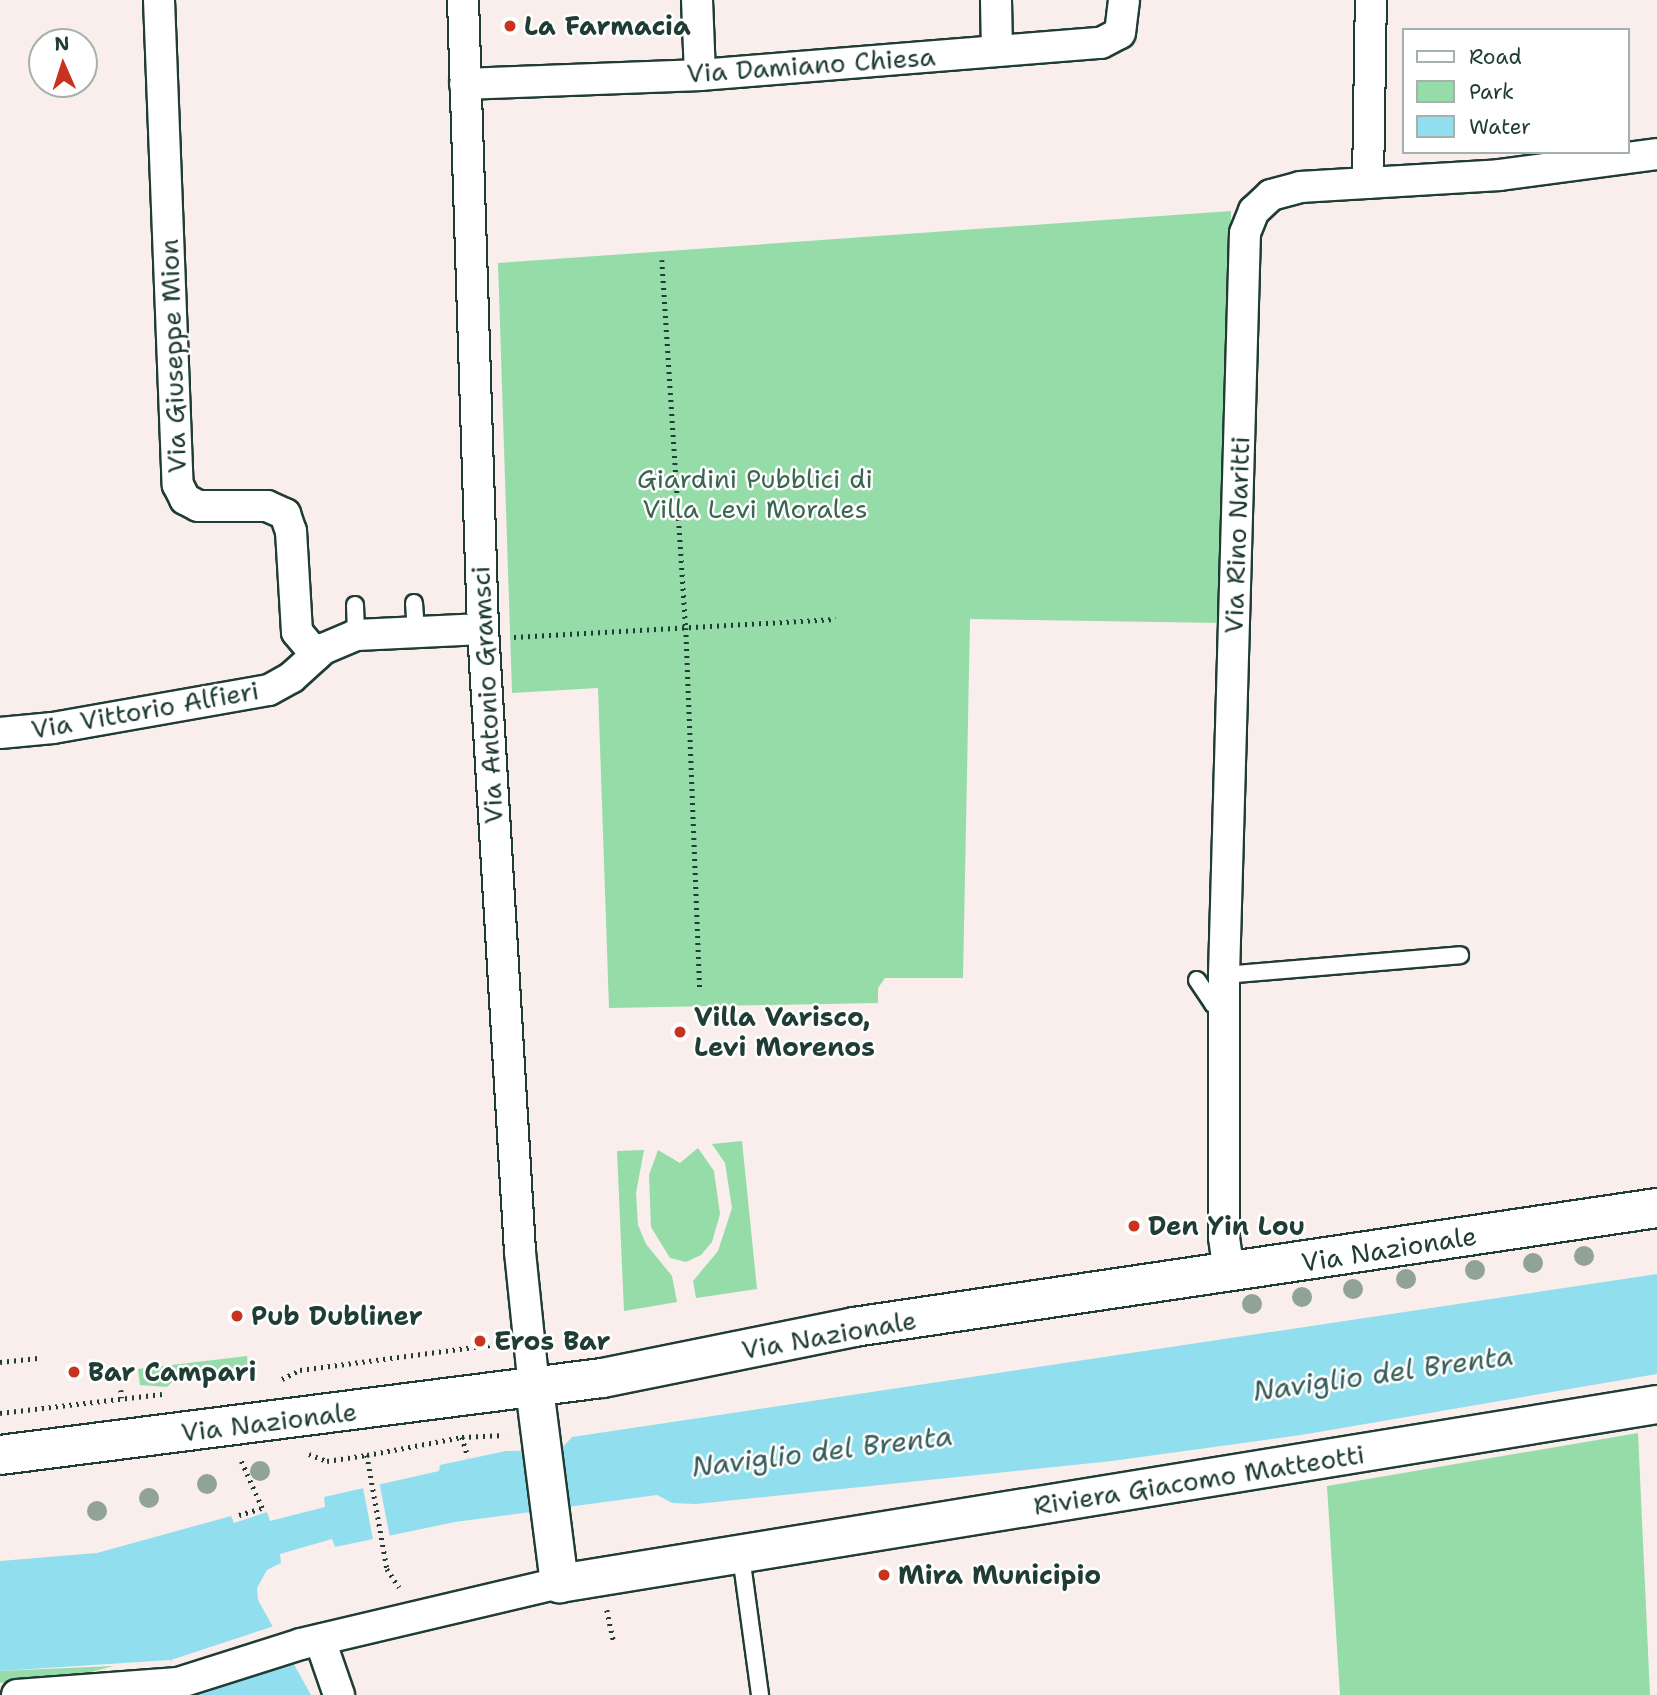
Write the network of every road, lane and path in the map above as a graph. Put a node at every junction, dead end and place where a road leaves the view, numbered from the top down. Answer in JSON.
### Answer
{"nodes":[{"id":1,"x":159,"y":0,"type":"edge"},
{"id":2,"x":463,"y":0,"type":"edge"},
{"id":3,"x":697,"y":0,"type":"edge"},
{"id":4,"x":996,"y":0,"type":"edge"},
{"id":5,"x":1124,"y":0,"type":"edge"},
{"id":6,"x":1371,"y":0,"type":"edge"},
{"id":7,"x":997,"y":51,"type":"junction"},
{"id":8,"x":700,"y":75,"type":"junction"},
{"id":9,"x":465,"y":84,"type":"junction"},
{"id":10,"x":1657,"y":154,"type":"edge"},
{"id":11,"x":1368,"y":183,"type":"junction"},
{"id":12,"x":662,"y":260,"type":"dead end"},
{"id":13,"x":355,"y":605,"type":"dead end"},
{"id":14,"x":835,"y":619,"type":"dead end"},
{"id":15,"x":686,"y":628,"type":"junction"},
{"id":16,"x":497,"y":633,"type":"junction"},
{"id":17,"x":356,"y":635,"type":"junction"},
{"id":18,"x":316,"y":655,"type":"junction"},
{"id":19,"x":0,"y":733,"type":"edge"},
{"id":20,"x":1460,"y":955,"type":"dead end"},
{"id":21,"x":1215,"y":986,"type":"junction"},
{"id":22,"x":701,"y":988,"type":"dead end"},
{"id":23,"x":1657,"y":1208,"type":"edge"},
{"id":24,"x":1229,"y":1273,"type":"junction"},
{"id":25,"x":499,"y":1344,"type":"dead end"},
{"id":26,"x":38,"y":1358,"type":"dead end"},
{"id":27,"x":0,"y":1362,"type":"edge"},
{"id":28,"x":274,"y":1380,"type":"dead end"},
{"id":29,"x":534,"y":1388,"type":"junction"},
{"id":30,"x":121,"y":1390,"type":"dead end"},
{"id":31,"x":175,"y":1392,"type":"dead end"},
{"id":32,"x":122,"y":1398,"type":"junction"},
{"id":33,"x":1657,"y":1404,"type":"edge"},
{"id":34,"x":0,"y":1413,"type":"edge"},
{"id":35,"x":462,"y":1437,"type":"junction"},
{"id":36,"x":526,"y":1441,"type":"junction"},
{"id":37,"x":298,"y":1450,"type":"dead end"},
{"id":38,"x":0,"y":1455,"type":"edge"},
{"id":39,"x":367,"y":1455,"type":"junction"},
{"id":40,"x":468,"y":1457,"type":"dead end"},
{"id":41,"x":239,"y":1458,"type":"dead end"},
{"id":42,"x":239,"y":1515,"type":"dead end"},
{"id":43,"x":741,"y":1556,"type":"junction"},
{"id":44,"x":559,"y":1583,"type":"junction"},
{"id":45,"x":399,"y":1587,"type":"dead end"},
{"id":46,"x":320,"y":1640,"type":"junction"},
{"id":47,"x":162,"y":1688,"type":"edge"},
{"id":48,"x":17,"y":1695,"type":"edge"},
{"id":49,"x":339,"y":1695,"type":"edge"},
{"id":50,"x":760,"y":1695,"type":"edge"}],
"edges":[{"from":1,"to":18,"type":"street","name":"Via Giuseppe Mion"},
{"from":2,"to":9,"type":"street","name":"Via Antonio Gramsci"},
{"from":3,"to":8,"type":"street"},
{"from":4,"to":7,"type":"street"},
{"from":5,"to":7,"type":"street","name":"Via Damiano Chiesa"},
{"from":6,"to":11,"type":"street"},
{"from":7,"to":8,"type":"street","name":"Via Damiano Chiesa"},
{"from":8,"to":9,"type":"street","name":"Via Damiano Chiesa"},
{"from":9,"to":16,"type":"street","name":"Via Antonio Gramsci"},
{"from":10,"to":11,"type":"street","name":"Via Rino Naritti"},
{"from":11,"to":21,"type":"street","name":"Via Rino Naritti"},
{"from":12,"to":15,"type":"path"},
{"from":13,"to":17,"type":"lane"},
{"from":14,"to":15,"type":"path"},
{"from":15,"to":16,"type":"path"},
{"from":15,"to":22,"type":"path"},
{"from":16,"to":17,"type":"street","name":"Via Vittorio Alfieri"},
{"from":16,"to":29,"type":"street","name":"Via Antonio Gramsci"},
{"from":17,"to":18,"type":"street","name":"Via Vittorio Alfieri"},
{"from":18,"to":19,"type":"street","name":"Via Vittorio Alfieri"},
{"from":20,"to":21,"type":"lane"},
{"from":21,"to":24,"type":"street","name":"Via Rino Naritti"},
{"from":23,"to":24,"type":"main road","name":"Via Nazionale"},
{"from":24,"to":29,"type":"main road","name":"Via Nazionale"},
{"from":25,"to":28,"type":"path"},
{"from":26,"to":27,"type":"path"},
{"from":29,"to":36,"type":"street"},
{"from":29,"to":38,"type":"main road","name":"Via Nazionale"},
{"from":30,"to":32,"type":"path"},
{"from":31,"to":32,"type":"path"},
{"from":32,"to":34,"type":"path"},
{"from":33,"to":43,"type":"street","name":"Riviera Giacomo Matteotti"},
{"from":35,"to":36,"type":"path"},
{"from":35,"to":39,"type":"path"},
{"from":35,"to":40,"type":"path"},
{"from":36,"to":44,"type":"street"},
{"from":37,"to":39,"type":"path"},
{"from":39,"to":45,"type":"path"},
{"from":41,"to":42,"type":"path"},
{"from":43,"to":44,"type":"street","name":"Riviera Giacomo Matteotti"},
{"from":43,"to":50,"type":"lane"},
{"from":44,"to":46,"type":"street"},
{"from":46,"to":47,"type":"street"},
{"from":46,"to":49,"type":"street"},
{"from":47,"to":48,"type":"street"}]}
